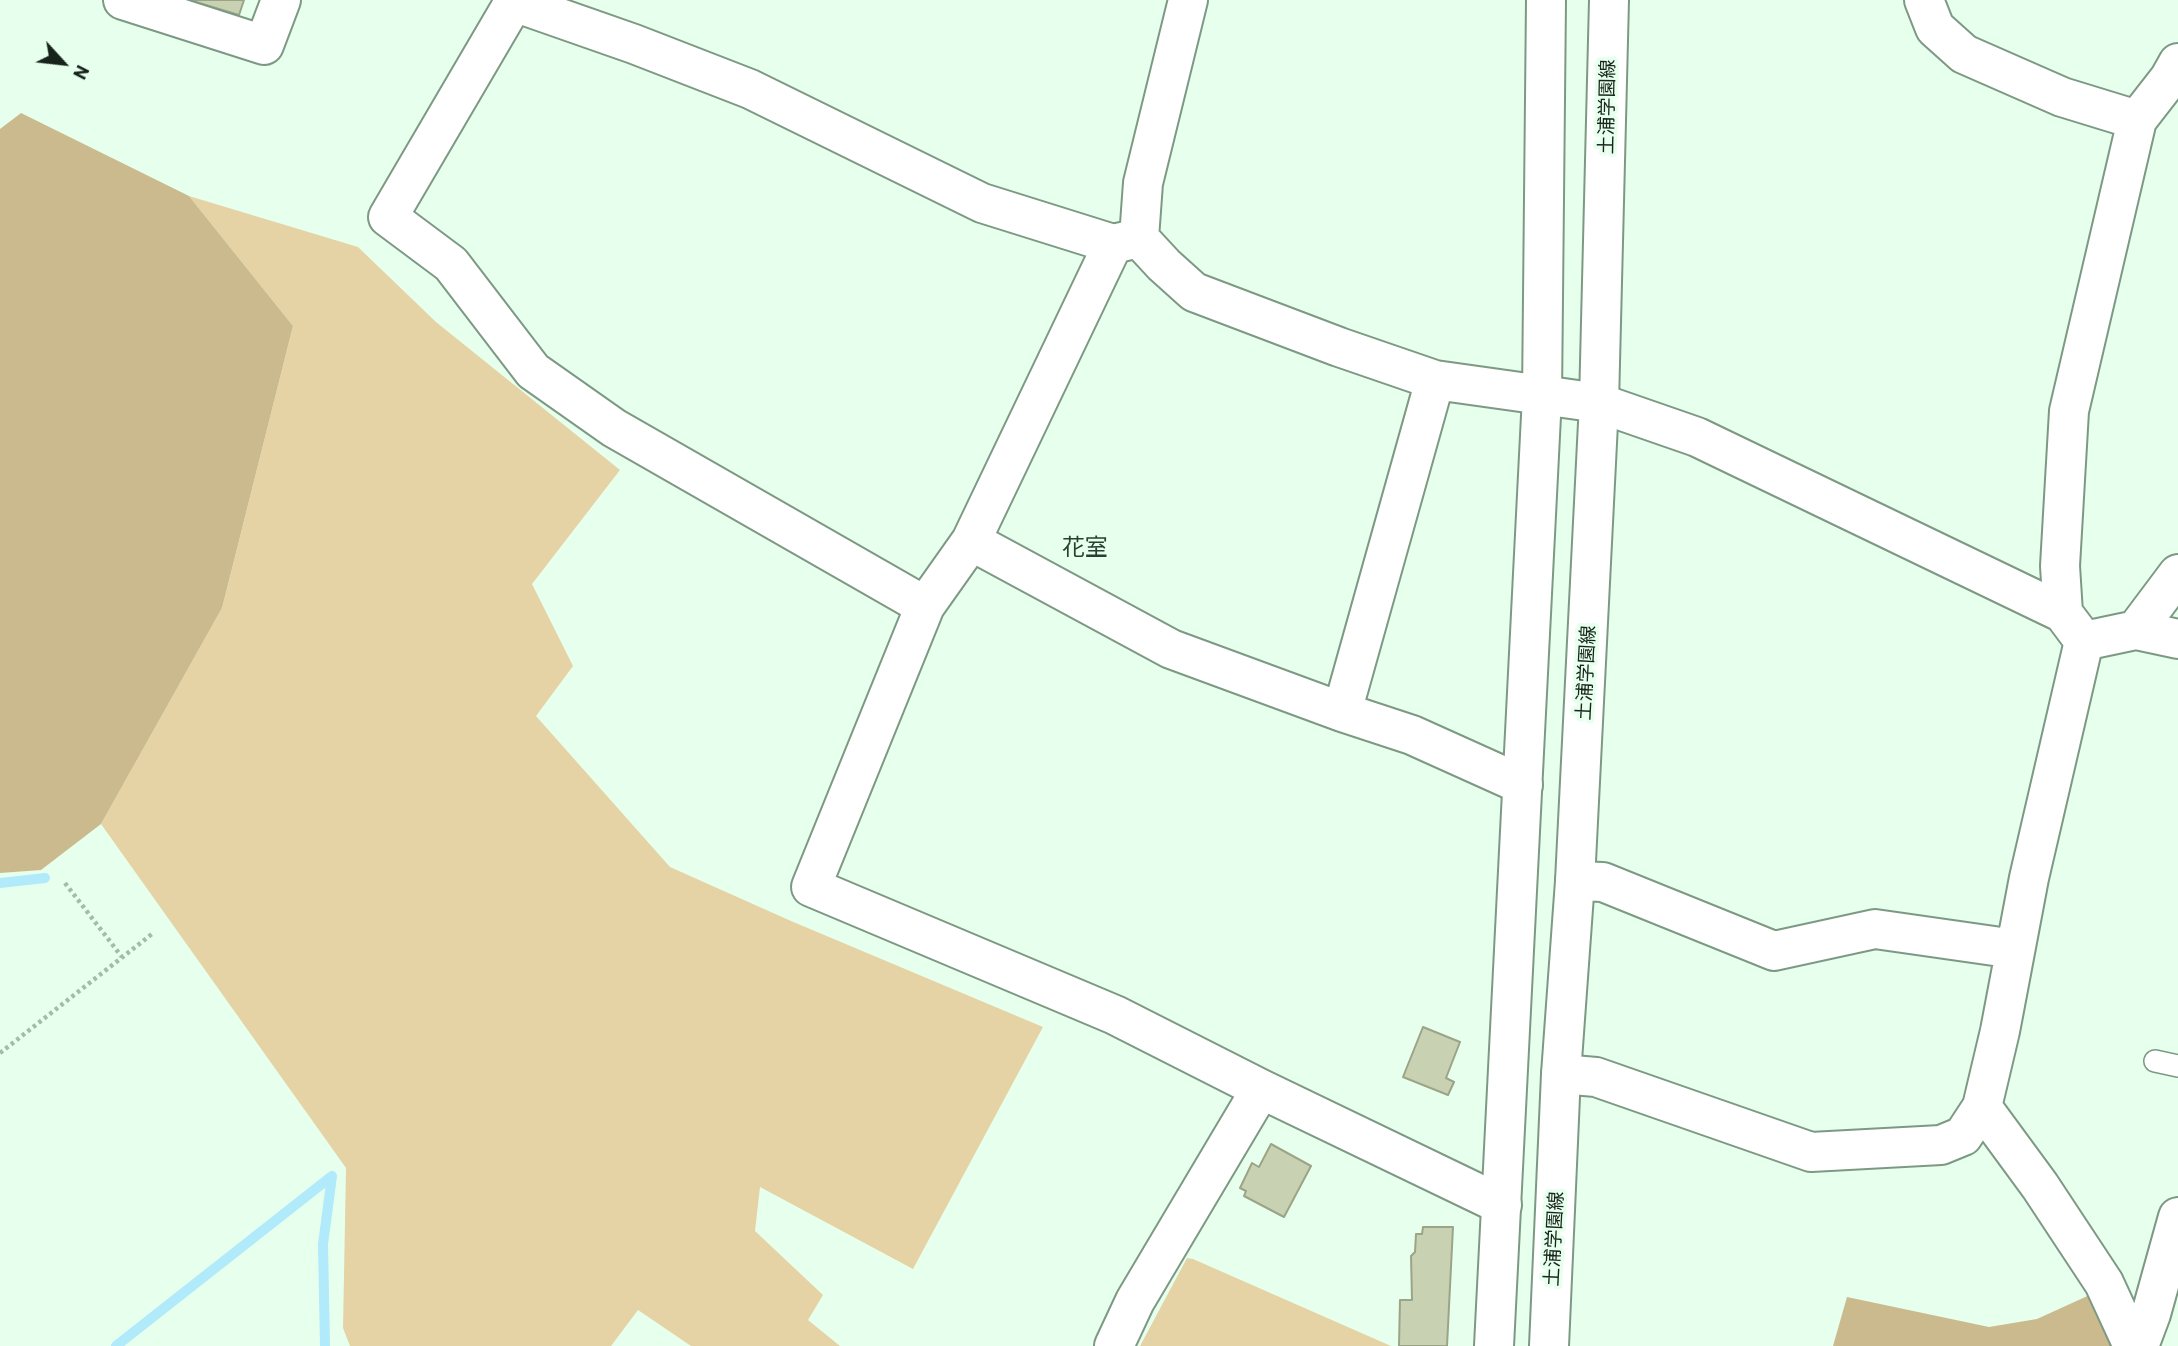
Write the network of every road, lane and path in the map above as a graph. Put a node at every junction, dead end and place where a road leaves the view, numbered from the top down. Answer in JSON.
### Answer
{"nodes":[{"id":1,"x":123,"y":0,"type":"edge"},
{"id":2,"x":281,"y":0,"type":"edge"},
{"id":3,"x":1188,"y":0,"type":"edge"},
{"id":4,"x":1546,"y":0,"type":"edge"},
{"id":5,"x":1609,"y":0,"type":"edge"},
{"id":6,"x":1921,"y":2,"type":"edge"},
{"id":7,"x":2178,"y":63,"type":"edge"},
{"id":8,"x":2155,"y":112,"type":"edge"},
{"id":9,"x":1126,"y":241,"type":"junction"},
{"id":10,"x":1435,"y":380,"type":"junction"},
{"id":11,"x":1542,"y":396,"type":"junction"},
{"id":12,"x":1599,"y":403,"type":"junction"},
{"id":13,"x":971,"y":541,"type":"junction"},
{"id":14,"x":2178,"y":574,"type":"edge"},
{"id":15,"x":925,"y":606,"type":"junction"},
{"id":16,"x":2074,"y":627,"type":"junction"},
{"id":17,"x":2136,"y":630,"type":"junction"},
{"id":18,"x":2178,"y":639,"type":"edge"},
{"id":19,"x":1342,"y":712,"type":"junction"},
{"id":20,"x":1523,"y":785,"type":"junction"},
{"id":21,"x":1575,"y":881,"type":"junction"},
{"id":22,"x":65,"y":883,"type":"dead end"},
{"id":23,"x":152,"y":934,"type":"dead end"},
{"id":24,"x":2015,"y":949,"type":"junction"},
{"id":25,"x":122,"y":957,"type":"junction"},
{"id":26,"x":0,"y":1054,"type":"edge"},
{"id":27,"x":2155,"y":1061,"type":"dead end"},
{"id":28,"x":2178,"y":1066,"type":"edge"},
{"id":29,"x":1561,"y":1074,"type":"junction"},
{"id":30,"x":1261,"y":1089,"type":"junction"},
{"id":31,"x":1982,"y":1107,"type":"junction"},
{"id":32,"x":1502,"y":1205,"type":"junction"},
{"id":33,"x":2178,"y":1217,"type":"edge"},
{"id":34,"x":1114,"y":1346,"type":"edge"},
{"id":35,"x":1494,"y":1346,"type":"edge"},
{"id":36,"x":1549,"y":1346,"type":"edge"},
{"id":37,"x":2133,"y":1346,"type":"edge"},
{"id":38,"x":2139,"y":1346,"type":"edge"}],
"edges":[{"from":1,"to":2,"type":"street"},
{"from":3,"to":9,"type":"street"},
{"from":4,"to":11,"type":"street"},
{"from":5,"to":12,"type":"street","name":"土浦学園線"},
{"from":6,"to":8,"type":"street"},
{"from":7,"to":8,"type":"street"},
{"from":8,"to":16,"type":"street"},
{"from":9,"to":10,"type":"street"},
{"from":9,"to":13,"type":"street"},
{"from":9,"to":15,"type":"street"},
{"from":10,"to":11,"type":"street"},
{"from":10,"to":19,"type":"street"},
{"from":11,"to":12,"type":"street"},
{"from":11,"to":20,"type":"street"},
{"from":12,"to":16,"type":"street"},
{"from":12,"to":21,"type":"street","name":"土浦学園線"},
{"from":13,"to":15,"type":"street"},
{"from":13,"to":19,"type":"street"},
{"from":14,"to":17,"type":"street"},
{"from":15,"to":30,"type":"street"},
{"from":16,"to":17,"type":"street"},
{"from":16,"to":24,"type":"street"},
{"from":17,"to":18,"type":"street"},
{"from":19,"to":20,"type":"street"},
{"from":20,"to":32,"type":"street"},
{"from":21,"to":24,"type":"street"},
{"from":21,"to":29,"type":"street","name":"土浦学園線"},
{"from":22,"to":25,"type":"path"},
{"from":23,"to":25,"type":"path"},
{"from":24,"to":31,"type":"street"},
{"from":25,"to":26,"type":"path"},
{"from":27,"to":28,"type":"lane"},
{"from":29,"to":31,"type":"street"},
{"from":29,"to":36,"type":"street","name":"土浦学園線"},
{"from":30,"to":32,"type":"street"},
{"from":30,"to":34,"type":"street"},
{"from":31,"to":37,"type":"street"},
{"from":32,"to":35,"type":"street"},
{"from":33,"to":38,"type":"street"}]}
